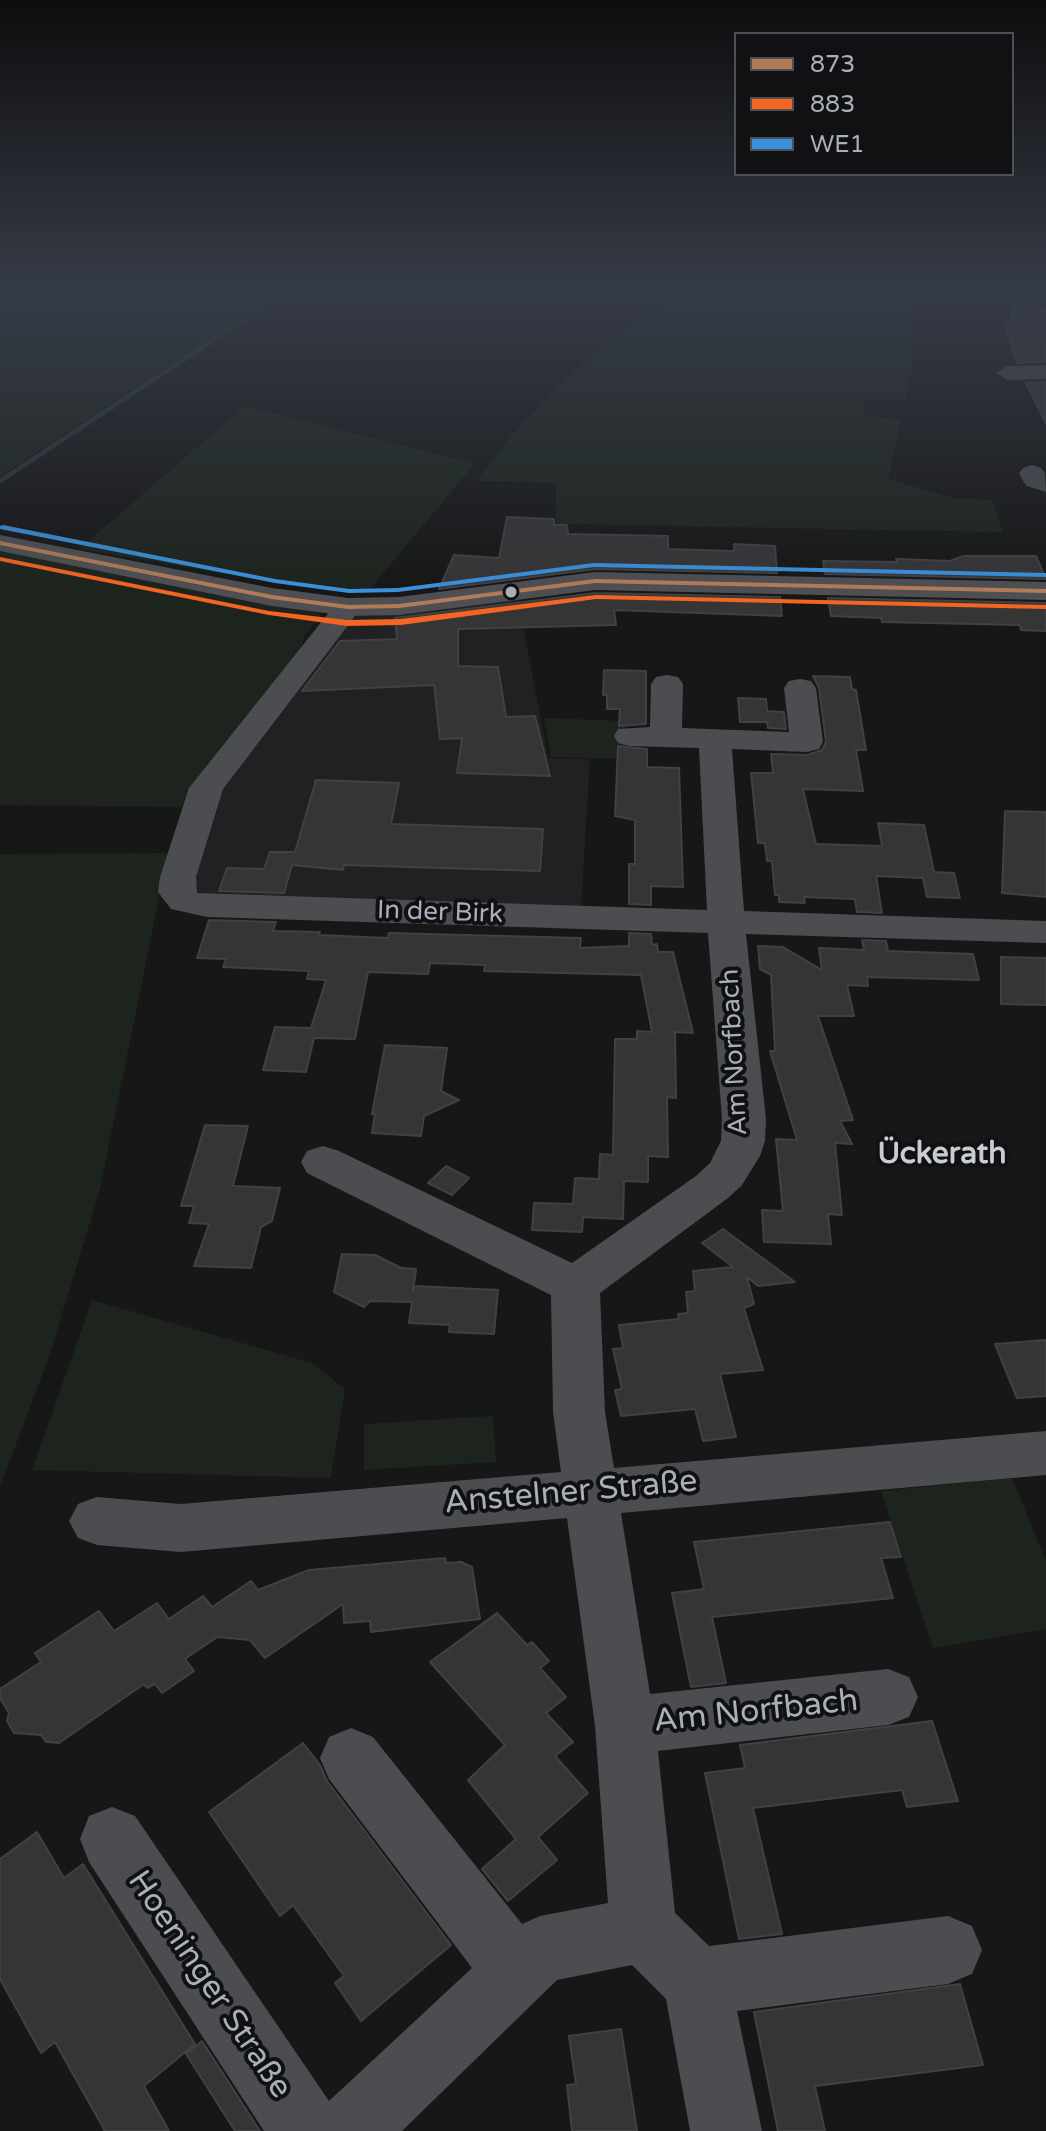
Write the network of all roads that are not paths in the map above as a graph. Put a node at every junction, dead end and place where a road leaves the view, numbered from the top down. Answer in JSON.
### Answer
{"nodes":[{"id":1,"x":0,"y":543,"type":"edge"},
{"id":2,"x":1046,"y":591,"type":"edge"},
{"id":3,"x":348,"y":607,"type":"junction"},
{"id":4,"x":667,"y":684,"type":"dead end"},
{"id":5,"x":800,"y":688,"type":"dead end"},
{"id":6,"x":630,"y":736,"type":"dead end"},
{"id":7,"x":691,"y":738,"type":"junction"},
{"id":8,"x":726,"y":921,"type":"junction"},
{"id":9,"x":1046,"y":932,"type":"edge"},
{"id":10,"x":323,"y":1162,"type":"dead end"},
{"id":11,"x":575,"y":1286,"type":"junction"},
{"id":12,"x":1046,"y":1453,"type":"edge"},
{"id":13,"x":589,"y":1491,"type":"junction"},
{"id":14,"x":97,"y":1521,"type":"dead end"},
{"id":15,"x":888,"y":1697,"type":"dead end"},
{"id":16,"x":625,"y":1726,"type":"junction"},
{"id":17,"x":351,"y":1758,"type":"dead end"},
{"id":18,"x":112,"y":1839,"type":"dead end"},
{"id":19,"x":643,"y":1929,"type":"junction"},
{"id":20,"x":948,"y":1950,"type":"dead end"},
{"id":21,"x":517,"y":1972,"type":"junction"},
{"id":22,"x":697,"y":1982,"type":"junction"},
{"id":23,"x":306,"y":2131,"type":"edge"},
{"id":24,"x":350,"y":2131,"type":"edge"},
{"id":25,"x":726,"y":2131,"type":"edge"}],
"edges":[{"from":1,"to":3,"type":"main road"},
{"from":2,"to":3,"type":"main road"},
{"from":3,"to":8,"type":"street","name":"In der Birk"},
{"from":4,"to":7,"type":"street","name":"Am Norfbach"},
{"from":5,"to":7,"type":"street"},
{"from":6,"to":7,"type":"street"},
{"from":7,"to":8,"type":"street","name":"Am Norfbach"},
{"from":8,"to":9,"type":"street","name":"In der Birk"},
{"from":8,"to":11,"type":"street","name":"Am Norfbach"},
{"from":10,"to":11,"type":"street"},
{"from":11,"to":13,"type":"street","name":"Am Norfbach"},
{"from":12,"to":13,"type":"street","name":"Anstelner Straße"},
{"from":13,"to":14,"type":"street","name":"Anstelner Straße"},
{"from":13,"to":16,"type":"street","name":"Am Norfbach"},
{"from":15,"to":16,"type":"street","name":"Am Norfbach"},
{"from":16,"to":19,"type":"street","name":"Am Norfbach"},
{"from":17,"to":21,"type":"street"},
{"from":18,"to":23,"type":"street","name":"Hoeninger Straße"},
{"from":19,"to":21,"type":"street"},
{"from":19,"to":22,"type":"street"},
{"from":20,"to":22,"type":"street"},
{"from":21,"to":24,"type":"street"},
{"from":22,"to":25,"type":"street"}]}
